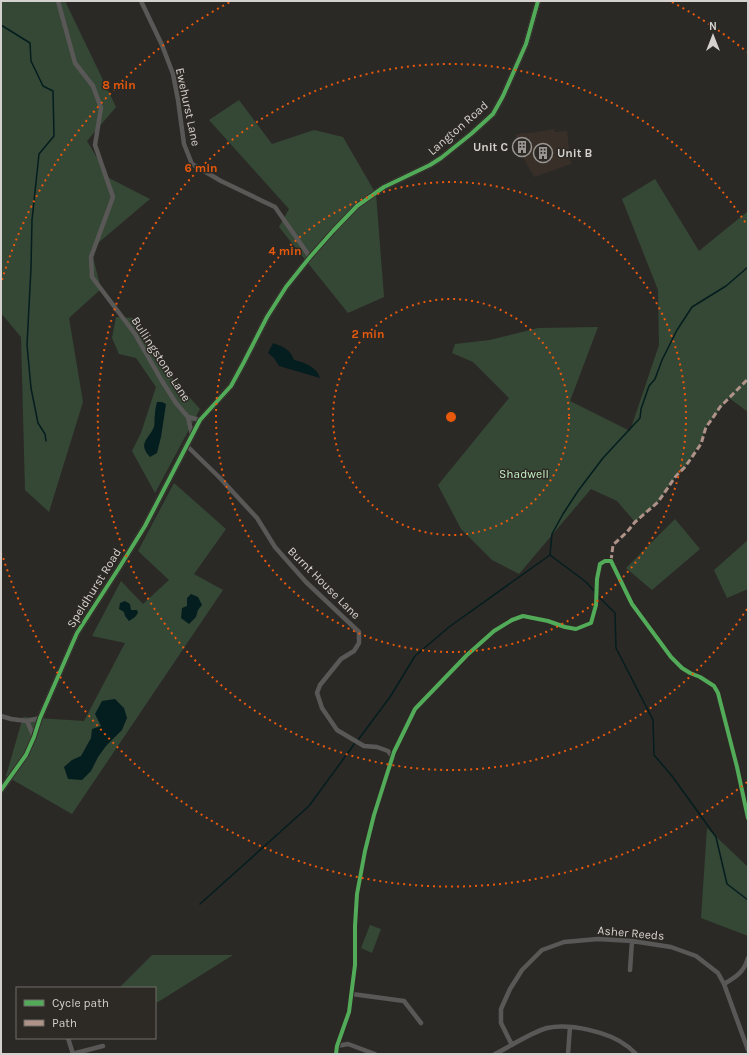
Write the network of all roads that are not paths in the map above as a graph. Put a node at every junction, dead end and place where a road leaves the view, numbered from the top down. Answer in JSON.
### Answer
{"nodes":[{"id":1,"x":58,"y":1,"type":"edge"},
{"id":2,"x":141,"y":1,"type":"edge"},
{"id":3,"x":538,"y":1,"type":"edge"},
{"id":4,"x":310,"y":257,"type":"junction"},
{"id":5,"x":188,"y":417,"type":"junction"},
{"id":6,"x":200,"y":420,"type":"junction"},
{"id":7,"x":192,"y":435,"type":"junction"},
{"id":8,"x":186,"y":445,"type":"junction"},
{"id":9,"x":1,"y":716,"type":"edge"},
{"id":10,"x":40,"y":718,"type":"junction"},
{"id":11,"x":27,"y":721,"type":"junction"},
{"id":12,"x":34,"y":737,"type":"junction"},
{"id":13,"x":392,"y":758,"type":"junction"},
{"id":14,"x":1,"y":790,"type":"edge"},
{"id":15,"x":748,"y":818,"type":"edge"},
{"id":16,"x":632,"y":941,"type":"junction"},
{"id":17,"x":748,"y":958,"type":"edge"},
{"id":18,"x":630,"y":970,"type":"dead end"},
{"id":19,"x":724,"y":984,"type":"junction"},
{"id":20,"x":352,"y":994,"type":"junction"},
{"id":21,"x":421,"y":1023,"type":"dead end"},
{"id":22,"x":570,"y":1027,"type":"junction"},
{"id":23,"x":68,"y":1039,"type":"edge"},
{"id":24,"x":103,"y":1046,"type":"dead end"},
{"id":25,"x":337,"y":1046,"type":"junction"},
{"id":26,"x":512,"y":1046,"type":"junction"},
{"id":27,"x":748,"y":1050,"type":"edge"},
{"id":28,"x":503,"y":1052,"type":"edge"},
{"id":29,"x":72,"y":1054,"type":"edge"},
{"id":30,"x":336,"y":1054,"type":"edge"},
{"id":31,"x":375,"y":1054,"type":"edge"},
{"id":32,"x":495,"y":1054,"type":"edge"},
{"id":33,"x":568,"y":1054,"type":"edge"},
{"id":34,"x":636,"y":1054,"type":"edge"}],
"edges":[{"from":1,"to":5,"type":"street","name":"Bullingstone Lane"},
{"from":2,"to":4,"type":"street","name":"Ewehurst Lane"},
{"from":3,"to":4,"type":"street","name":"Langton Road"},
{"from":4,"to":6,"type":"street","name":"Langton Road"},
{"from":5,"to":6,"type":"street","name":"Bullingstone Lane"},
{"from":5,"to":7,"type":"street","name":"Bullingstone Lane"},
{"from":6,"to":7,"type":"street","name":"Speldhurst Road"},
{"from":7,"to":8,"type":"street","name":"Speldhurst Road"},
{"from":8,"to":10,"type":"street","name":"Speldhurst Road"},
{"from":8,"to":13,"type":"street","name":"Burnt House Lane"},
{"from":9,"to":11,"type":"street"},
{"from":10,"to":11,"type":"street"},
{"from":10,"to":12,"type":"street","name":"Speldhurst Road"},
{"from":11,"to":12,"type":"street"},
{"from":12,"to":14,"type":"street","name":"Speldhurst Road"},
{"from":13,"to":15,"type":"street"},
{"from":13,"to":20,"type":"street"},
{"from":16,"to":18,"type":"street"},
{"from":16,"to":19,"type":"street","name":"Asher Reeds"},
{"from":16,"to":26,"type":"street","name":"Asher Reeds"},
{"from":17,"to":19,"type":"street"},
{"from":19,"to":27,"type":"street","name":"Asher Reeds"},
{"from":20,"to":21,"type":"street"},
{"from":20,"to":25,"type":"street"},
{"from":22,"to":26,"type":"street"},
{"from":22,"to":33,"type":"street"},
{"from":22,"to":34,"type":"street"},
{"from":23,"to":29,"type":"street"},
{"from":24,"to":29,"type":"street"},
{"from":25,"to":30,"type":"street"},
{"from":25,"to":31,"type":"street"},
{"from":26,"to":28,"type":"street"},
{"from":28,"to":32,"type":"street"}]}
